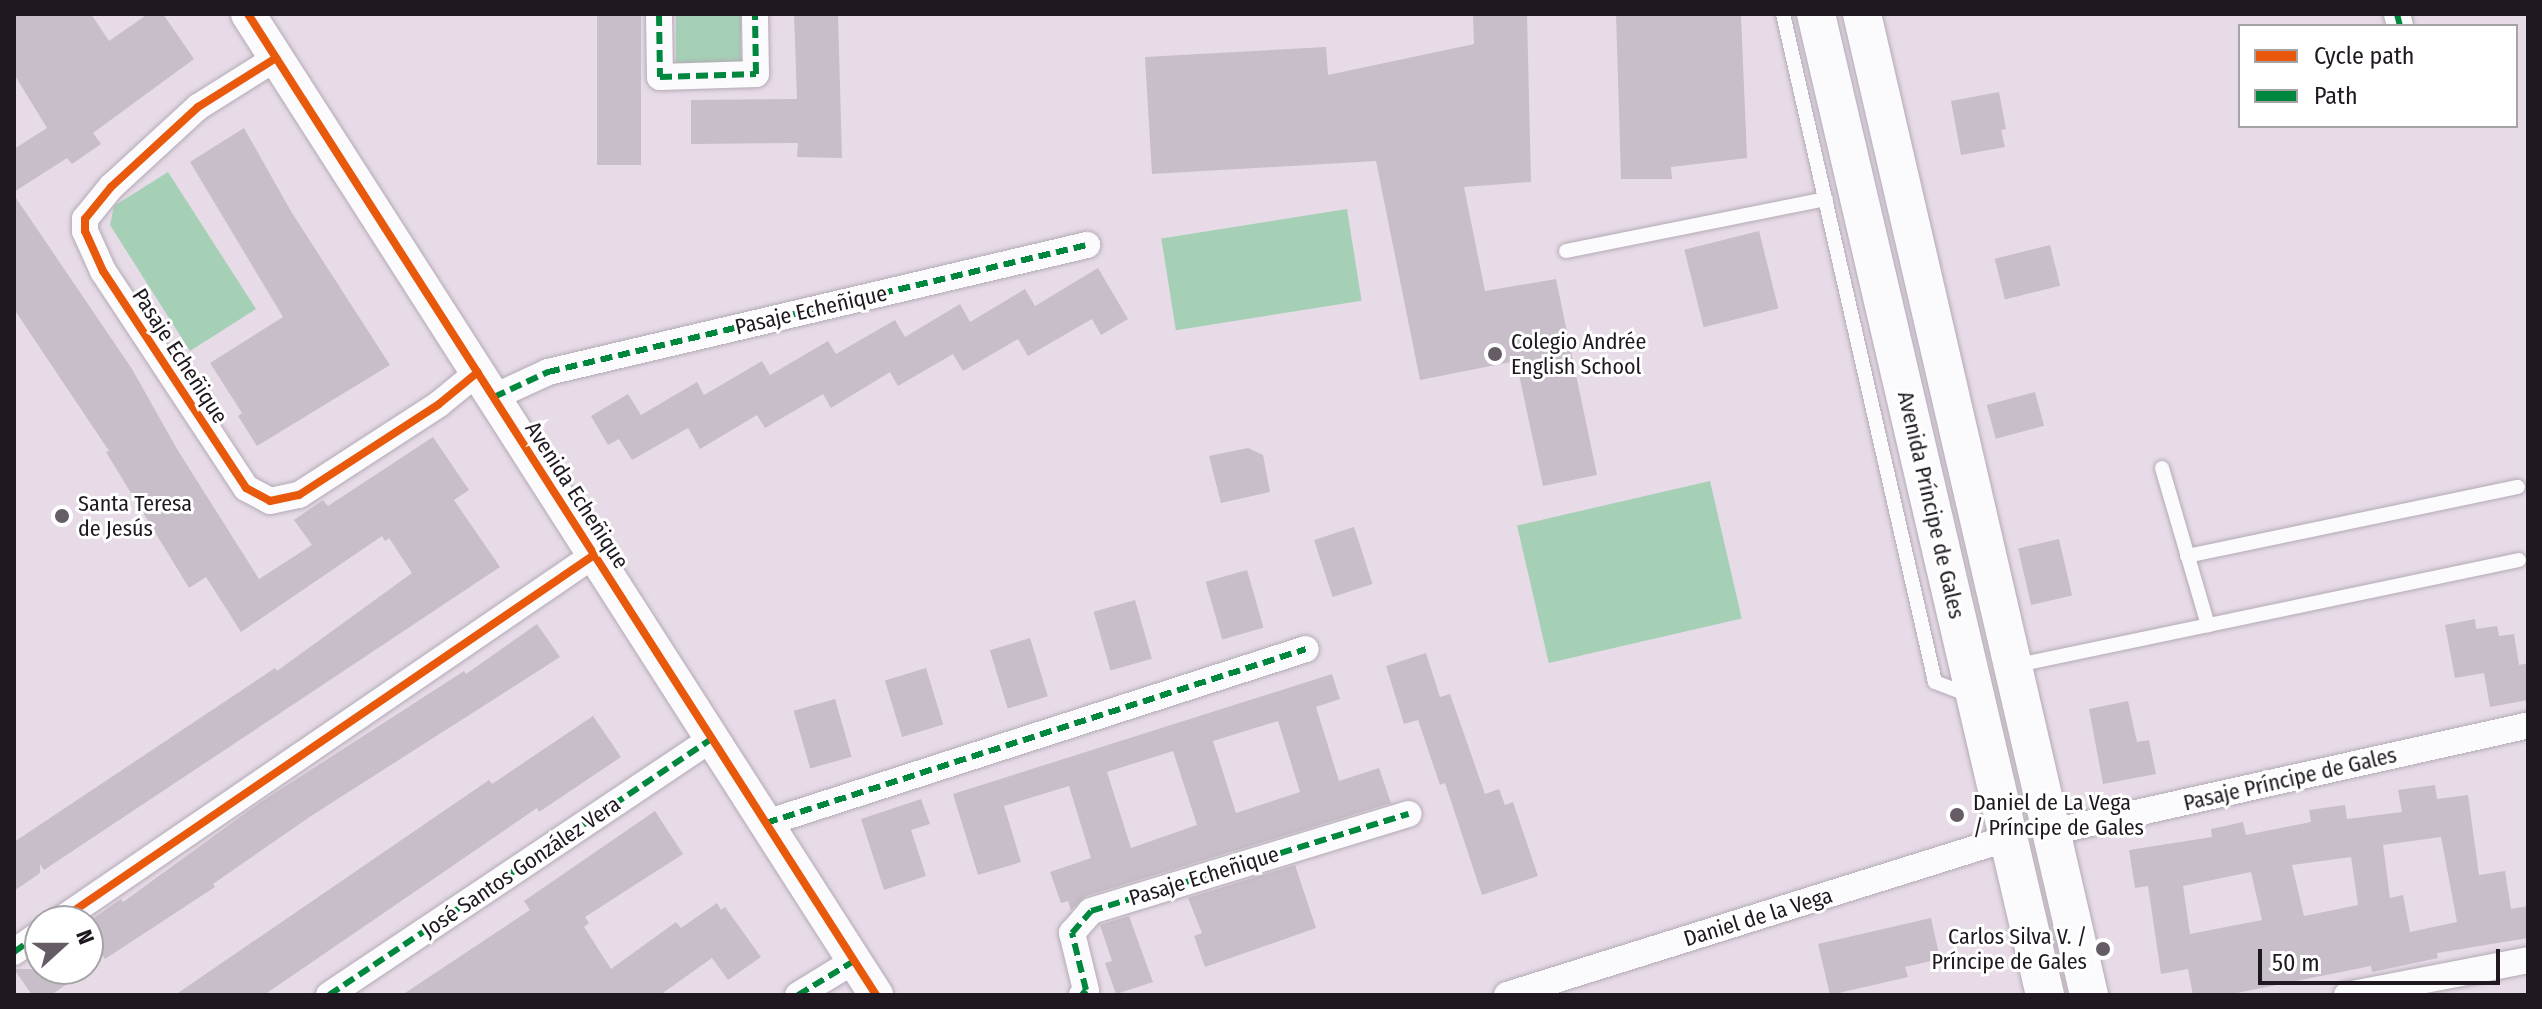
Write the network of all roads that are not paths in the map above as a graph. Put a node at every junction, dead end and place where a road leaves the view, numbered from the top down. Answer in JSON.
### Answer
{"nodes":[{"id":1,"x":248,"y":14,"type":"edge"},
{"id":2,"x":659,"y":14,"type":"edge"},
{"id":3,"x":755,"y":14,"type":"edge"},
{"id":4,"x":1783,"y":14,"type":"edge"},
{"id":5,"x":1816,"y":14,"type":"edge"},
{"id":6,"x":1862,"y":14,"type":"edge"},
{"id":7,"x":276,"y":58,"type":"junction"},
{"id":8,"x":1826,"y":199,"type":"junction"},
{"id":9,"x":1087,"y":245,"type":"dead end"},
{"id":10,"x":1566,"y":251,"type":"dead end"},
{"id":11,"x":486,"y":384,"type":"junction"},
{"id":12,"x":2162,"y":468,"type":"dead end"},
{"id":13,"x":2518,"y":487,"type":"dead end"},
{"id":14,"x":594,"y":555,"type":"junction"},
{"id":15,"x":2187,"y":556,"type":"junction"},
{"id":16,"x":2519,"y":560,"type":"dead end"},
{"id":17,"x":2208,"y":625,"type":"junction"},
{"id":18,"x":1306,"y":649,"type":"dead end"},
{"id":19,"x":2013,"y":666,"type":"junction"},
{"id":20,"x":1976,"y":698,"type":"junction"},
{"id":21,"x":2528,"y":725,"type":"edge"},
{"id":22,"x":712,"y":739,"type":"junction"},
{"id":23,"x":1408,"y":814,"type":"dead end"},
{"id":24,"x":766,"y":823,"type":"junction"},
{"id":25,"x":2051,"y":832,"type":"junction"},
{"id":26,"x":2009,"y":838,"type":"junction"},
{"id":27,"x":82,"y":905,"type":"edge"},
{"id":28,"x":2528,"y":960,"type":"edge"},
{"id":29,"x":854,"y":961,"type":"junction"},
{"id":30,"x":329,"y":995,"type":"edge"},
{"id":31,"x":798,"y":995,"type":"edge"},
{"id":32,"x":876,"y":995,"type":"edge"},
{"id":33,"x":1082,"y":995,"type":"edge"},
{"id":34,"x":1507,"y":995,"type":"edge"},
{"id":35,"x":2045,"y":995,"type":"edge"},
{"id":36,"x":2089,"y":995,"type":"edge"},
{"id":37,"x":2347,"y":995,"type":"edge"}],
"edges":[{"from":1,"to":7,"type":"street","name":"Avenida Echeñique"},
{"from":2,"to":3,"type":"street"},
{"from":4,"to":8,"type":"lane"},
{"from":5,"to":20,"type":"main road","name":"Avenida Príncipe de Gales"},
{"from":6,"to":19,"type":"main road","name":"Avenida Príncipe de Gales"},
{"from":7,"to":11,"type":"street","name":"Avenida Echeñique"},
{"from":7,"to":11,"type":"street","name":"Pasaje Echeñique"},
{"from":8,"to":10,"type":"lane"},
{"from":8,"to":20,"type":"lane"},
{"from":9,"to":11,"type":"street","name":"Pasaje Echeñique"},
{"from":11,"to":14,"type":"street","name":"Avenida Echeñique"},
{"from":12,"to":15,"type":"lane"},
{"from":13,"to":15,"type":"lane"},
{"from":14,"to":22,"type":"street","name":"Avenida Echeñique"},
{"from":14,"to":27,"type":"street"},
{"from":15,"to":17,"type":"lane"},
{"from":16,"to":17,"type":"lane"},
{"from":17,"to":19,"type":"lane"},
{"from":18,"to":24,"type":"street"},
{"from":19,"to":25,"type":"main road","name":"Avenida Príncipe de Gales"},
{"from":20,"to":26,"type":"main road","name":"Avenida Príncipe de Gales"},
{"from":21,"to":25,"type":"street","name":"Pasaje Príncipe de Gales"},
{"from":22,"to":24,"type":"street","name":"Avenida Echeñique"},
{"from":22,"to":30,"type":"street","name":"José Santos González Vera"},
{"from":23,"to":33,"type":"street","name":"Pasaje Echeñique"},
{"from":24,"to":29,"type":"street","name":"Avenida Echeñique"},
{"from":25,"to":36,"type":"main road","name":"Avenida Príncipe de Gales"},
{"from":26,"to":34,"type":"street","name":"Daniel de la Vega"},
{"from":26,"to":35,"type":"main road","name":"Avenida Príncipe de Gales"},
{"from":28,"to":37,"type":"street"},
{"from":29,"to":31,"type":"street"},
{"from":29,"to":32,"type":"street","name":"Avenida Echeñique"}]}
